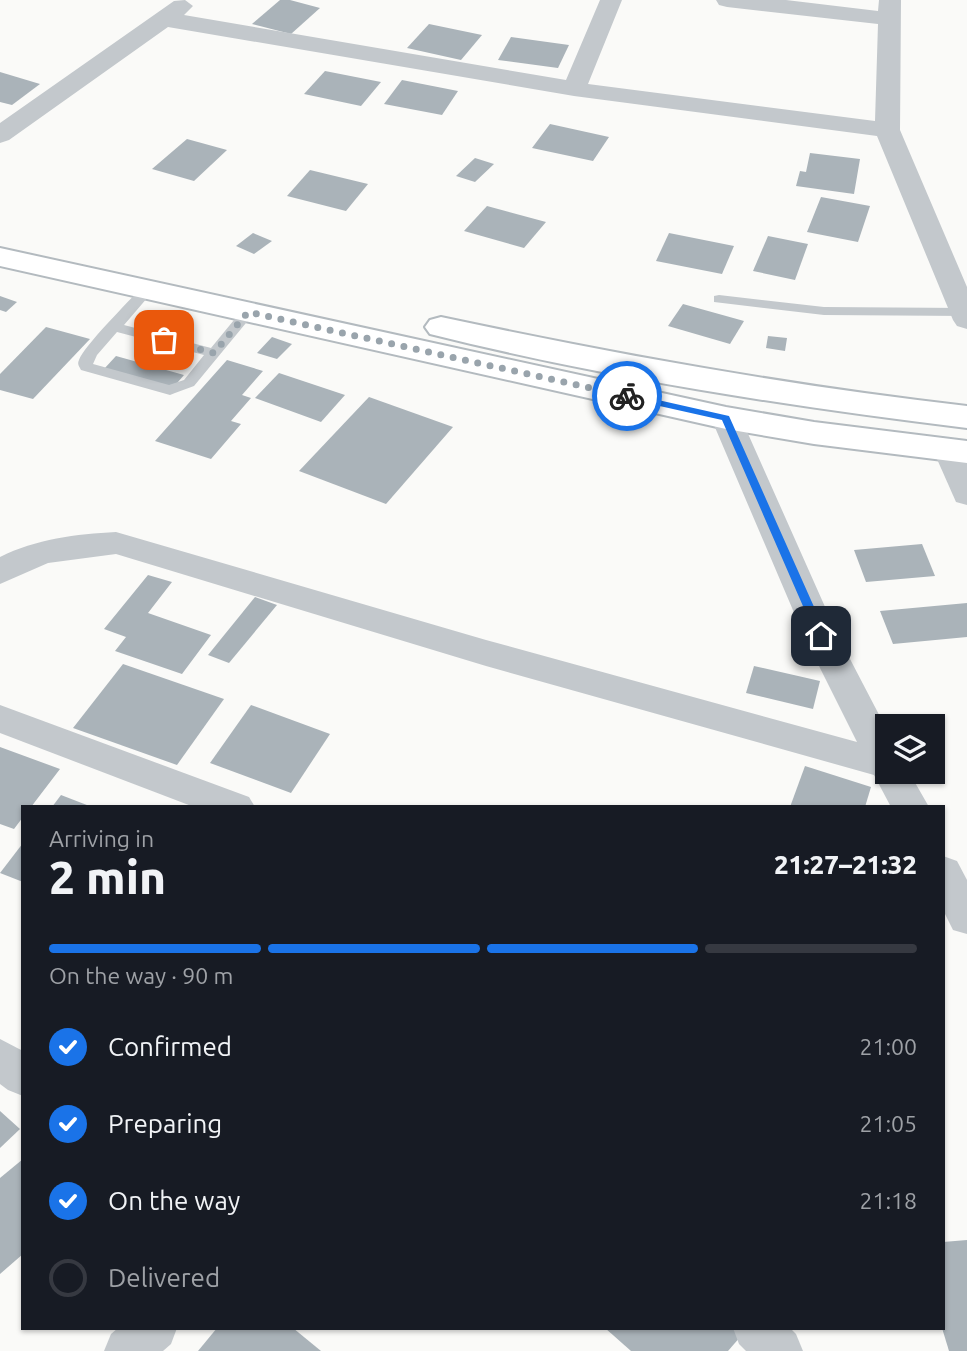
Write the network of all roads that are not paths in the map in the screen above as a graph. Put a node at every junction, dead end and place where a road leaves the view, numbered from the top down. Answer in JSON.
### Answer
{"nodes":[{"id":1,"x":191,"y":0,"type":"edge"},
{"id":2,"x":611,"y":0,"type":"edge"},
{"id":3,"x":727,"y":0,"type":"edge"},
{"id":4,"x":890,"y":9,"type":"edge"},
{"id":5,"x":164,"y":19,"type":"junction"},
{"id":6,"x":574,"y":89,"type":"junction"},
{"id":7,"x":887,"y":130,"type":"junction"},
{"id":8,"x":0,"y":135,"type":"edge"},
{"id":9,"x":0,"y":231,"type":"edge"},
{"id":10,"x":0,"y":257,"type":"edge"},
{"id":11,"x":147,"y":290,"type":"junction"},
{"id":12,"x":719,"y":299,"type":"dead end"},
{"id":13,"x":248,"y":312,"type":"junction"},
{"id":14,"x":965,"y":316,"type":"edge"},
{"id":15,"x":115,"y":327,"type":"junction"},
{"id":16,"x":214,"y":353,"type":"junction"},
{"id":17,"x":967,"y":416,"type":"edge"},
{"id":18,"x":726,"y":418,"type":"junction"},
{"id":19,"x":957,"y":451,"type":"edge"},
{"id":20,"x":967,"y":494,"type":"edge"},
{"id":21,"x":0,"y":572,"type":"edge"},
{"id":22,"x":0,"y":719,"type":"edge"},
{"id":23,"x":875,"y":741,"type":"edge"},
{"id":24,"x":875,"y":761,"type":"edge"},
{"id":25,"x":898,"y":784,"type":"edge"},
{"id":26,"x":231,"y":805,"type":"edge"},
{"id":27,"x":909,"y":805,"type":"edge"},
{"id":28,"x":945,"y":876,"type":"edge"},
{"id":29,"x":967,"y":918,"type":"edge"},
{"id":30,"x":0,"y":1058,"type":"edge"},
{"id":31,"x":21,"y":1075,"type":"edge"},
{"id":32,"x":152,"y":1330,"type":"edge"},
{"id":33,"x":758,"y":1330,"type":"edge"},
{"id":34,"x":128,"y":1351,"type":"edge"},
{"id":35,"x":779,"y":1351,"type":"edge"}],
"edges":[{"from":1,"to":5,"type":"street"},
{"from":2,"to":6,"type":"street"},
{"from":3,"to":4,"type":"street"},
{"from":4,"to":7,"type":"street"},
{"from":5,"to":6,"type":"street"},
{"from":5,"to":8,"type":"street"},
{"from":6,"to":7,"type":"street"},
{"from":7,"to":14,"type":"street"},
{"from":9,"to":17,"type":"main road"},
{"from":10,"to":11,"type":"main road"},
{"from":11,"to":13,"type":"main road"},
{"from":11,"to":15,"type":"lane"},
{"from":12,"to":14,"type":"lane"},
{"from":13,"to":16,"type":"lane"},
{"from":13,"to":18,"type":"main road"},
{"from":15,"to":16,"type":"lane"},
{"from":15,"to":16,"type":"lane"},
{"from":18,"to":19,"type":"main road"},
{"from":18,"to":23,"type":"street"},
{"from":19,"to":20,"type":"street"},
{"from":21,"to":24,"type":"street"},
{"from":22,"to":26,"type":"street"},
{"from":25,"to":27,"type":"street"},
{"from":28,"to":29,"type":"street"},
{"from":30,"to":31,"type":"street"},
{"from":32,"to":34,"type":"street"},
{"from":33,"to":35,"type":"street"}]}
